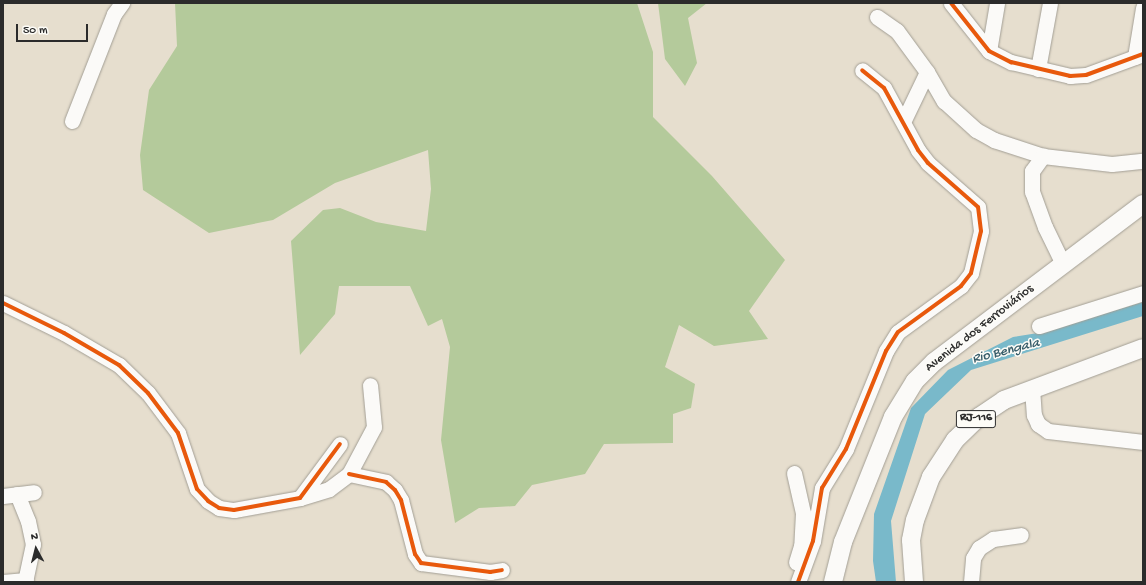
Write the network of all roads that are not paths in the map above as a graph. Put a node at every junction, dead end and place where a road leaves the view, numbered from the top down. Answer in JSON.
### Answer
{"nodes":[{"id":1,"x":122,"y":3,"type":"edge"},
{"id":2,"x":951,"y":3,"type":"edge"},
{"id":3,"x":997,"y":3,"type":"edge"},
{"id":4,"x":1050,"y":3,"type":"edge"},
{"id":5,"x":1143,"y":8,"type":"edge"},
{"id":6,"x":877,"y":17,"type":"dead end"},
{"id":7,"x":989,"y":51,"type":"junction"},
{"id":8,"x":1139,"y":55,"type":"edge"},
{"id":9,"x":1038,"y":69,"type":"junction"},
{"id":10,"x":862,"y":70,"type":"dead end"},
{"id":11,"x":927,"y":72,"type":"junction"},
{"id":12,"x":72,"y":121,"type":"dead end"},
{"id":13,"x":903,"y":122,"type":"junction"},
{"id":14,"x":1043,"y":156,"type":"junction"},
{"id":15,"x":1143,"y":161,"type":"edge"},
{"id":16,"x":1143,"y":204,"type":"edge"},
{"id":17,"x":1063,"y":264,"type":"junction"},
{"id":18,"x":1143,"y":292,"type":"edge"},
{"id":19,"x":3,"y":303,"type":"edge"},
{"id":20,"x":1039,"y":326,"type":"dead end"},
{"id":21,"x":1143,"y":348,"type":"edge"},
{"id":22,"x":370,"y":385,"type":"dead end"},
{"id":23,"x":1032,"y":388,"type":"junction"},
{"id":24,"x":1143,"y":442,"type":"edge"},
{"id":25,"x":340,"y":444,"type":"dead end"},
{"id":26,"x":794,"y":473,"type":"dead end"},
{"id":27,"x":349,"y":474,"type":"junction"},
{"id":28,"x":34,"y":492,"type":"dead end"},
{"id":29,"x":10,"y":495,"type":"edge"},
{"id":30,"x":300,"y":498,"type":"junction"},
{"id":31,"x":1021,"y":535,"type":"dead end"},
{"id":32,"x":502,"y":570,"type":"dead end"},
{"id":33,"x":26,"y":581,"type":"edge"},
{"id":34,"x":3,"y":582,"type":"edge"},
{"id":35,"x":791,"y":582,"type":"edge"},
{"id":36,"x":798,"y":582,"type":"edge"},
{"id":37,"x":833,"y":582,"type":"edge"},
{"id":38,"x":914,"y":582,"type":"edge"},
{"id":39,"x":970,"y":582,"type":"edge"}],
"edges":[{"from":1,"to":12,"type":"street"},
{"from":2,"to":7,"type":"street"},
{"from":3,"to":7,"type":"street"},
{"from":4,"to":9,"type":"street"},
{"from":5,"to":8,"type":"street"},
{"from":6,"to":11,"type":"street"},
{"from":7,"to":9,"type":"street"},
{"from":8,"to":9,"type":"street"},
{"from":10,"to":13,"type":"street"},
{"from":11,"to":13,"type":"street"},
{"from":11,"to":14,"type":"street"},
{"from":13,"to":36,"type":"street"},
{"from":14,"to":15,"type":"street"},
{"from":14,"to":17,"type":"street"},
{"from":16,"to":17,"type":"main road","name":"Avenida dos Ferroviários"},
{"from":17,"to":37,"type":"main road","name":"Avenida dos Ferroviários"},
{"from":18,"to":20,"type":"street"},
{"from":19,"to":30,"type":"street"},
{"from":21,"to":23,"type":"main road","name":"RJ-116","number":"RJ-116"},
{"from":22,"to":27,"type":"street"},
{"from":23,"to":24,"type":"street"},
{"from":23,"to":38,"type":"main road","name":"RJ-116","number":"RJ-116"},
{"from":25,"to":30,"type":"street"},
{"from":26,"to":35,"type":"street"},
{"from":27,"to":30,"type":"street"},
{"from":27,"to":32,"type":"street"},
{"from":28,"to":29,"type":"street"},
{"from":29,"to":33,"type":"street"},
{"from":31,"to":39,"type":"street"},
{"from":33,"to":34,"type":"street"}]}
